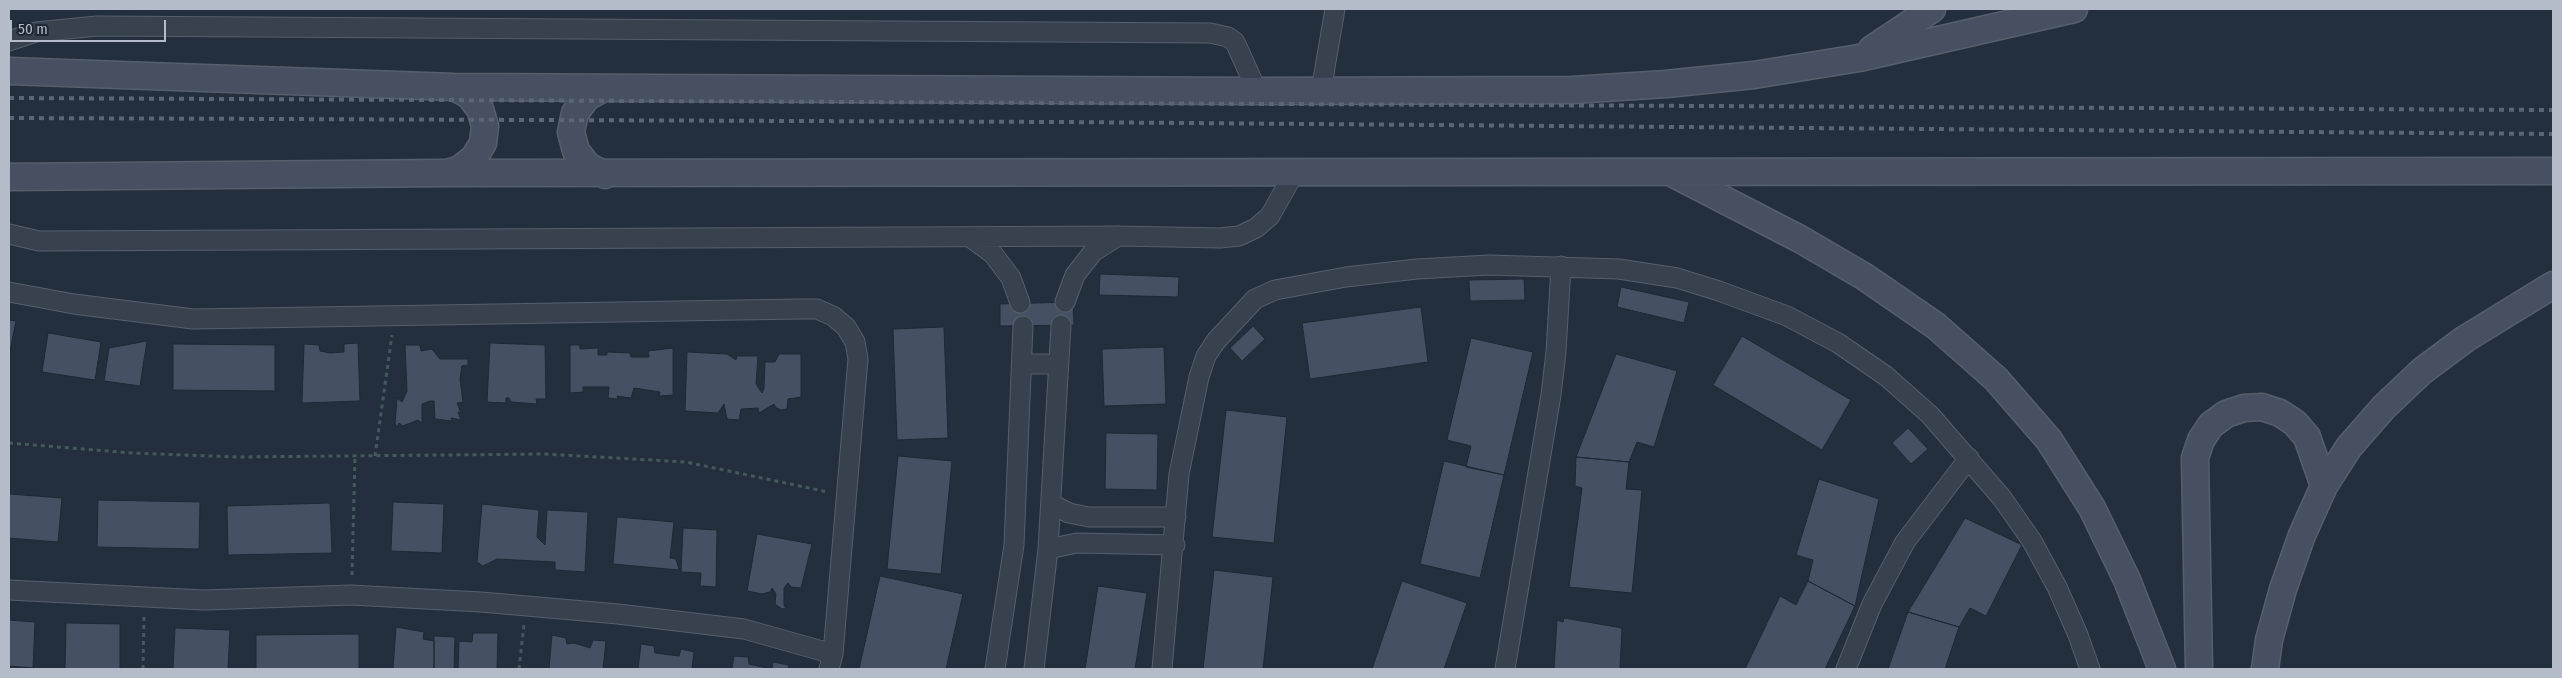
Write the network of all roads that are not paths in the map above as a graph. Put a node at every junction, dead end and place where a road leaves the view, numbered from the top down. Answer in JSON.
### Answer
{"nodes":[{"id":1,"x":1335,"y":9,"type":"edge"},
{"id":2,"x":1932,"y":9,"type":"edge"},
{"id":3,"x":2074,"y":9,"type":"edge"},
{"id":4,"x":9,"y":41,"type":"edge"},
{"id":5,"x":1859,"y":58,"type":"junction"},
{"id":6,"x":9,"y":71,"type":"edge"},
{"id":7,"x":454,"y":87,"type":"junction"},
{"id":8,"x":604,"y":88,"type":"junction"},
{"id":9,"x":1257,"y":91,"type":"junction"},
{"id":10,"x":1321,"y":91,"type":"junction"},
{"id":11,"x":2553,"y":171,"type":"edge"},
{"id":12,"x":1672,"y":172,"type":"junction"},
{"id":13,"x":1294,"y":173,"type":"junction"},
{"id":14,"x":444,"y":174,"type":"junction"},
{"id":15,"x":605,"y":174,"type":"junction"},
{"id":16,"x":9,"y":177,"type":"edge"},
{"id":17,"x":9,"y":234,"type":"edge"},
{"id":18,"x":1118,"y":236,"type":"junction"},
{"id":19,"x":970,"y":237,"type":"junction"},
{"id":20,"x":1561,"y":266,"type":"junction"},
{"id":21,"x":2553,"y":285,"type":"edge"},
{"id":22,"x":9,"y":292,"type":"edge"},
{"id":23,"x":1065,"y":302,"type":"dead end"},
{"id":24,"x":1020,"y":303,"type":"dead end"},
{"id":25,"x":1061,"y":325,"type":"dead end"},
{"id":26,"x":1023,"y":326,"type":"dead end"},
{"id":27,"x":1023,"y":364,"type":"junction"},
{"id":28,"x":1059,"y":364,"type":"junction"},
{"id":29,"x":1969,"y":458,"type":"junction"},
{"id":30,"x":2324,"y":486,"type":"junction"},
{"id":31,"x":1051,"y":504,"type":"junction"},
{"id":32,"x":1176,"y":517,"type":"junction"},
{"id":33,"x":1174,"y":545,"type":"junction"},
{"id":34,"x":1048,"y":548,"type":"junction"},
{"id":35,"x":9,"y":590,"type":"edge"},
{"id":36,"x":831,"y":661,"type":"edge"},
{"id":37,"x":995,"y":669,"type":"edge"},
{"id":38,"x":1034,"y":669,"type":"edge"},
{"id":39,"x":1162,"y":669,"type":"edge"},
{"id":40,"x":1505,"y":669,"type":"edge"},
{"id":41,"x":1846,"y":669,"type":"edge"},
{"id":42,"x":2090,"y":669,"type":"edge"},
{"id":43,"x":2162,"y":669,"type":"edge"},
{"id":44,"x":2199,"y":669,"type":"edge"},
{"id":45,"x":2265,"y":669,"type":"edge"}],
"edges":[{"from":1,"to":10,"type":"street"},
{"from":2,"to":5,"type":"main road"},
{"from":3,"to":5,"type":"main road"},
{"from":4,"to":9,"type":"street"},
{"from":5,"to":10,"type":"main road"},
{"from":6,"to":7,"type":"main road"},
{"from":7,"to":8,"type":"main road"},
{"from":7,"to":14,"type":"main road"},
{"from":8,"to":9,"type":"main road"},
{"from":8,"to":15,"type":"main road"},
{"from":9,"to":10,"type":"main road"},
{"from":11,"to":12,"type":"main road"},
{"from":12,"to":13,"type":"main road"},
{"from":12,"to":43,"type":"main road"},
{"from":13,"to":15,"type":"main road"},
{"from":13,"to":18,"type":"street"},
{"from":14,"to":15,"type":"main road"},
{"from":14,"to":16,"type":"main road"},
{"from":17,"to":19,"type":"street"},
{"from":18,"to":19,"type":"street"},
{"from":18,"to":23,"type":"street"},
{"from":19,"to":24,"type":"street"},
{"from":20,"to":29,"type":"street"},
{"from":20,"to":32,"type":"street"},
{"from":20,"to":40,"type":"street"},
{"from":21,"to":30,"type":"main road"},
{"from":22,"to":36,"type":"street"},
{"from":25,"to":28,"type":"street"},
{"from":26,"to":27,"type":"street"},
{"from":27,"to":28,"type":"street"},
{"from":27,"to":37,"type":"street"},
{"from":28,"to":31,"type":"street"},
{"from":29,"to":41,"type":"street"},
{"from":29,"to":42,"type":"street"},
{"from":30,"to":44,"type":"main road"},
{"from":30,"to":45,"type":"main road"},
{"from":31,"to":32,"type":"street"},
{"from":31,"to":34,"type":"street"},
{"from":32,"to":33,"type":"street"},
{"from":33,"to":34,"type":"street"},
{"from":33,"to":39,"type":"street"},
{"from":34,"to":38,"type":"street"},
{"from":35,"to":36,"type":"street"}]}
